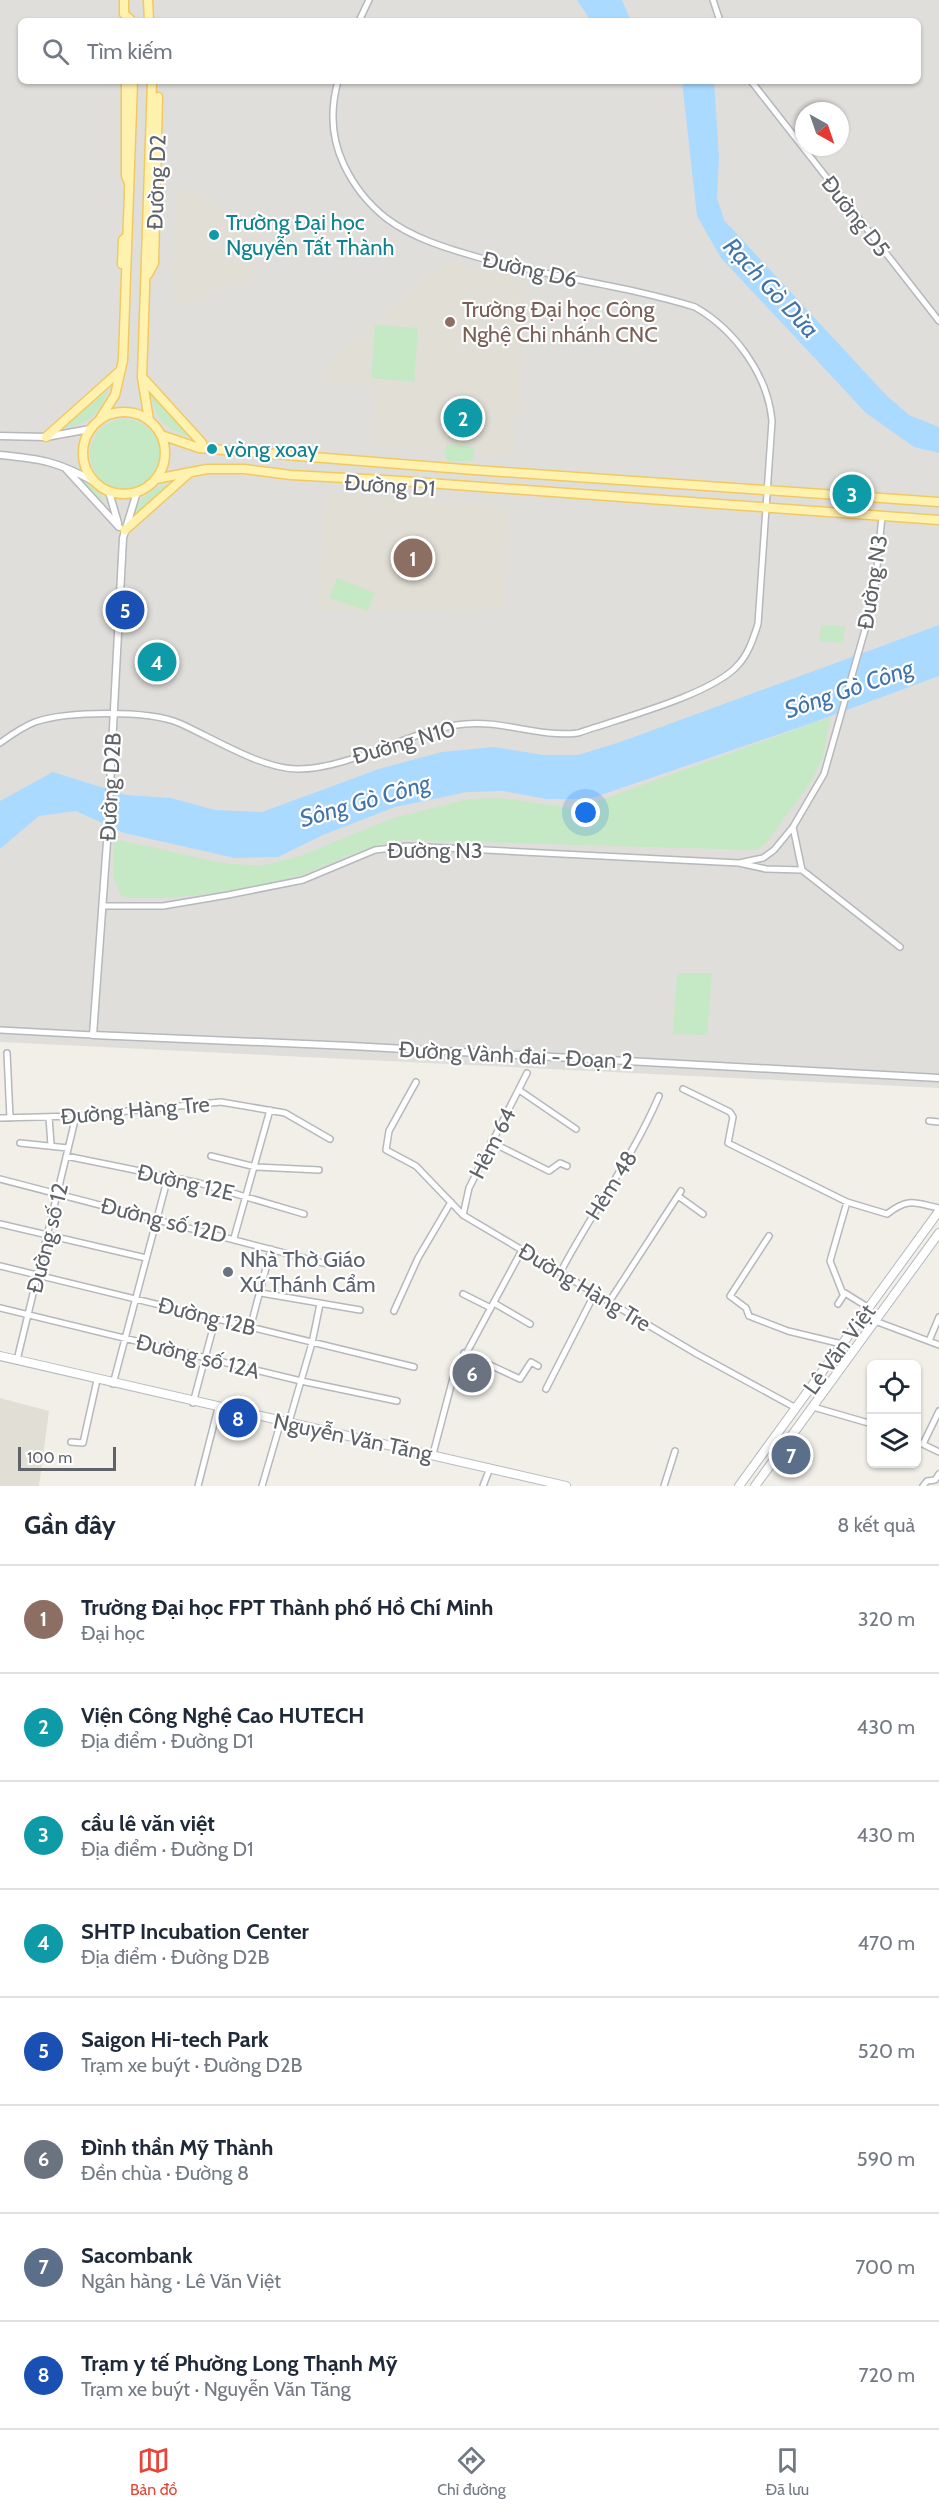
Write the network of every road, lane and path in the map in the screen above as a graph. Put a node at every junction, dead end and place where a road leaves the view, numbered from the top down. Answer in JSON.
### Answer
{"nodes":[{"id":1,"x":124,"y":0,"type":"edge"},
{"id":2,"x":129,"y":0,"type":"edge"},
{"id":3,"x":148,"y":0,"type":"edge"},
{"id":4,"x":154,"y":0,"type":"edge"},
{"id":5,"x":369,"y":0,"type":"edge"},
{"id":6,"x":713,"y":0,"type":"edge"},
{"id":7,"x":128,"y":18,"type":"edge"},
{"id":8,"x":130,"y":18,"type":"edge"},
{"id":9,"x":148,"y":18,"type":"edge"},
{"id":10,"x":148,"y":18,"type":"edge"},
{"id":11,"x":360,"y":18,"type":"edge"},
{"id":12,"x":719,"y":18,"type":"edge"},
{"id":13,"x":126,"y":84,"type":"edge"},
{"id":14,"x":133,"y":84,"type":"edge"},
{"id":15,"x":338,"y":84,"type":"edge"},
{"id":16,"x":753,"y":84,"type":"edge"},
{"id":17,"x":153,"y":86,"type":"edge"},
{"id":18,"x":131,"y":186,"type":"junction"},
{"id":19,"x":939,"y":321,"type":"edge"},
{"id":20,"x":121,"y":370,"type":"junction"},
{"id":21,"x":142,"y":377,"type":"junction"},
{"id":22,"x":100,"y":419,"type":"junction"},
{"id":23,"x":148,"y":420,"type":"junction"},
{"id":24,"x":90,"y":429,"type":"junction"},
{"id":25,"x":161,"y":435,"type":"junction"},
{"id":26,"x":0,"y":436,"type":"edge"},
{"id":27,"x":46,"y":437,"type":"junction"},
{"id":28,"x":202,"y":443,"type":"junction"},
{"id":29,"x":190,"y":445,"type":"junction"},
{"id":30,"x":0,"y":455,"type":"edge"},
{"id":31,"x":324,"y":458,"type":"junction"},
{"id":32,"x":62,"y":464,"type":"junction"},
{"id":33,"x":191,"y":471,"type":"junction"},
{"id":34,"x":524,"y":473,"type":"junction"},
{"id":35,"x":156,"y":479,"type":"junction"},
{"id":36,"x":93,"y":481,"type":"junction"},
{"id":37,"x":523,"y":489,"type":"junction"},
{"id":38,"x":765,"y":490,"type":"junction"},
{"id":39,"x":109,"y":492,"type":"junction"},
{"id":40,"x":137,"y":492,"type":"junction"},
{"id":41,"x":798,"y":492,"type":"junction"},
{"id":42,"x":939,"y":497,"type":"edge"},
{"id":43,"x":939,"y":502,"type":"edge"},
{"id":44,"x":765,"y":508,"type":"junction"},
{"id":45,"x":882,"y":516,"type":"junction"},
{"id":46,"x":939,"y":520,"type":"edge"},
{"id":47,"x":122,"y":532,"type":"junction"},
{"id":48,"x":114,"y":715,"type":"junction"},
{"id":49,"x":0,"y":743,"type":"edge"},
{"id":50,"x":793,"y":827,"type":"junction"},
{"id":51,"x":739,"y":863,"type":"junction"},
{"id":52,"x":802,"y":870,"type":"junction"},
{"id":53,"x":103,"y":906,"type":"junction"},
{"id":54,"x":900,"y":946,"type":"dead end"},
{"id":55,"x":0,"y":1030,"type":"edge"},
{"id":56,"x":93,"y":1035,"type":"junction"},
{"id":57,"x":7,"y":1053,"type":"dead end"},
{"id":58,"x":527,"y":1073,"type":"dead end"},
{"id":59,"x":939,"y":1077,"type":"edge"},
{"id":60,"x":416,"y":1082,"type":"dead end"},
{"id":61,"x":683,"y":1089,"type":"dead end"},
{"id":62,"x":519,"y":1090,"type":"junction"},
{"id":63,"x":659,"y":1096,"type":"dead end"},
{"id":64,"x":270,"y":1110,"type":"junction"},
{"id":65,"x":76,"y":1116,"type":"junction"},
{"id":66,"x":49,"y":1117,"type":"junction"},
{"id":67,"x":0,"y":1118,"type":"edge"},
{"id":68,"x":10,"y":1118,"type":"junction"},
{"id":69,"x":928,"y":1120,"type":"dead end"},
{"id":70,"x":939,"y":1122,"type":"edge"},
{"id":71,"x":576,"y":1128,"type":"dead end"},
{"id":72,"x":330,"y":1139,"type":"dead end"},
{"id":73,"x":491,"y":1142,"type":"junction"},
{"id":74,"x":20,"y":1143,"type":"dead end"},
{"id":75,"x":51,"y":1145,"type":"junction"},
{"id":76,"x":68,"y":1148,"type":"junction"},
{"id":77,"x":211,"y":1155,"type":"dead end"},
{"id":78,"x":66,"y":1156,"type":"junction"},
{"id":79,"x":567,"y":1166,"type":"dead end"},
{"id":80,"x":256,"y":1167,"type":"junction"},
{"id":81,"x":319,"y":1170,"type":"dead end"},
{"id":82,"x":168,"y":1177,"type":"junction"},
{"id":83,"x":0,"y":1179,"type":"edge"},
{"id":84,"x":58,"y":1194,"type":"junction"},
{"id":85,"x":248,"y":1197,"type":"junction"},
{"id":86,"x":451,"y":1202,"type":"junction"},
{"id":87,"x":847,"y":1202,"type":"junction"},
{"id":88,"x":939,"y":1209,"type":"edge"},
{"id":89,"x":304,"y":1214,"type":"dead end"},
{"id":90,"x":703,"y":1214,"type":"dead end"},
{"id":91,"x":463,"y":1215,"type":"junction"},
{"id":92,"x":158,"y":1219,"type":"junction"},
{"id":93,"x":0,"y":1224,"type":"edge"},
{"id":94,"x":939,"y":1233,"type":"edge"},
{"id":95,"x":769,"y":1236,"type":"dead end"},
{"id":96,"x":48,"y":1237,"type":"junction"},
{"id":97,"x":234,"y":1238,"type":"junction"},
{"id":98,"x":272,"y":1248,"type":"junction"},
{"id":99,"x":522,"y":1250,"type":"junction"},
{"id":100,"x":146,"y":1258,"type":"junction"},
{"id":101,"x":327,"y":1264,"type":"dead end"},
{"id":102,"x":0,"y":1266,"type":"edge"},
{"id":103,"x":560,"y":1273,"type":"junction"},
{"id":104,"x":38,"y":1275,"type":"junction"},
{"id":105,"x":261,"y":1293,"type":"junction"},
{"id":106,"x":595,"y":1293,"type":"junction"},
{"id":107,"x":463,"y":1294,"type":"dead end"},
{"id":108,"x":843,"y":1294,"type":"junction"},
{"id":109,"x":136,"y":1298,"type":"junction"},
{"id":110,"x":609,"y":1302,"type":"junction"},
{"id":111,"x":320,"y":1304,"type":"junction"},
{"id":112,"x":838,"y":1304,"type":"dead end"},
{"id":113,"x":492,"y":1306,"type":"junction"},
{"id":114,"x":0,"y":1308,"type":"edge"},
{"id":115,"x":869,"y":1308,"type":"junction"},
{"id":116,"x":360,"y":1310,"type":"dead end"},
{"id":117,"x":394,"y":1311,"type":"dead end"},
{"id":118,"x":28,"y":1315,"type":"junction"},
{"id":119,"x":216,"y":1317,"type":"junction"},
{"id":120,"x":939,"y":1317,"type":"edge"},
{"id":121,"x":875,"y":1321,"type":"junction"},
{"id":122,"x":530,"y":1324,"type":"dead end"},
{"id":123,"x":251,"y":1325,"type":"junction"},
{"id":124,"x":125,"y":1338,"type":"junction"},
{"id":125,"x":929,"y":1341,"type":"junction"},
{"id":126,"x":312,"y":1343,"type":"junction"},
{"id":127,"x":842,"y":1344,"type":"junction"},
{"id":128,"x":939,"y":1345,"type":"edge"},
{"id":129,"x":464,"y":1353,"type":"junction"},
{"id":130,"x":0,"y":1356,"type":"edge"},
{"id":131,"x":204,"y":1356,"type":"junction"},
{"id":132,"x":16,"y":1360,"type":"junction"},
{"id":133,"x":538,"y":1366,"type":"dead end"},
{"id":134,"x":414,"y":1367,"type":"dead end"},
{"id":135,"x":97,"y":1380,"type":"junction"},
{"id":136,"x":301,"y":1381,"type":"junction"},
{"id":137,"x":113,"y":1384,"type":"junction"},
{"id":138,"x":546,"y":1389,"type":"dead end"},
{"id":139,"x":397,"y":1401,"type":"dead end"},
{"id":140,"x":193,"y":1403,"type":"junction"},
{"id":141,"x":813,"y":1407,"type":"junction"},
{"id":142,"x":218,"y":1408,"type":"junction"},
{"id":143,"x":796,"y":1408,"type":"junction"},
{"id":144,"x":939,"y":1410,"type":"edge"},
{"id":145,"x":285,"y":1422,"type":"junction"},
{"id":146,"x":867,"y":1423,"type":"edge"},
{"id":147,"x":921,"y":1441,"type":"edge"},
{"id":148,"x":71,"y":1442,"type":"dead end"},
{"id":149,"x":921,"y":1443,"type":"edge"},
{"id":150,"x":675,"y":1451,"type":"dead end"},
{"id":151,"x":939,"y":1452,"type":"edge"},
{"id":152,"x":433,"y":1454,"type":"junction"},
{"id":153,"x":490,"y":1468,"type":"junction"},
{"id":154,"x":939,"y":1474,"type":"edge"},
{"id":155,"x":198,"y":1486,"type":"edge"},
{"id":156,"x":262,"y":1486,"type":"edge"},
{"id":157,"x":483,"y":1486,"type":"edge"},
{"id":158,"x":566,"y":1486,"type":"edge"},
{"id":159,"x":664,"y":1486,"type":"edge"},
{"id":160,"x":739,"y":1486,"type":"edge"},
{"id":161,"x":755,"y":1486,"type":"edge"},
{"id":162,"x":923,"y":1486,"type":"edge"}],
"edges":[{"from":1,"to":7,"type":"main road"},
{"from":2,"to":8,"type":"main road"},
{"from":3,"to":9,"type":"main road"},
{"from":4,"to":10,"type":"main road"},
{"from":5,"to":11,"type":"street"},
{"from":6,"to":12,"type":"street"},
{"from":13,"to":18,"type":"main road","name":"Đường D2"},
{"from":14,"to":18,"type":"main road","name":"Đường D2"},
{"from":15,"to":38,"type":"street","name":"Đường D6"},
{"from":16,"to":19,"type":"street","name":"Đường D5"},
{"from":17,"to":21,"type":"main road","name":"Đường D2"},
{"from":18,"to":20,"type":"main road","name":"Đường D2"},
{"from":20,"to":22,"type":"main road","name":"Đường D2"},
{"from":20,"to":27,"type":"main road"},
{"from":21,"to":23,"type":"main road","name":"Đường D2"},
{"from":21,"to":28,"type":"main road"},
{"from":22,"to":23,"type":"main road"},
{"from":22,"to":24,"type":"main road"},
{"from":23,"to":25,"type":"main road"},
{"from":24,"to":27,"type":"street"},
{"from":24,"to":36,"type":"main road"},
{"from":25,"to":29,"type":"main road","name":"Đường D1"},
{"from":25,"to":35,"type":"main road"},
{"from":26,"to":27,"type":"street"},
{"from":28,"to":29,"type":"main road"},
{"from":28,"to":31,"type":"main road","name":"Đường D1"},
{"from":29,"to":31,"type":"main road","name":"Đường D1"},
{"from":30,"to":32,"type":"street"},
{"from":31,"to":34,"type":"main road","name":"Đường D1"},
{"from":32,"to":36,"type":"street"},
{"from":32,"to":47,"type":"street"},
{"from":33,"to":35,"type":"main road","name":"Đường D1"},
{"from":33,"to":37,"type":"main road","name":"Đường D1"},
{"from":33,"to":47,"type":"main road"},
{"from":34,"to":37,"type":"main road"},
{"from":34,"to":38,"type":"main road","name":"Đường D1"},
{"from":35,"to":40,"type":"main road"},
{"from":36,"to":39,"type":"main road"},
{"from":37,"to":44,"type":"main road","name":"Đường D1"},
{"from":38,"to":41,"type":"main road","name":"Đường D1"},
{"from":38,"to":44,"type":"street","name":"Đường N10"},
{"from":39,"to":40,"type":"main road"},
{"from":39,"to":47,"type":"street","name":"Đường D2B"},
{"from":40,"to":47,"type":"street","name":"Đường D2B"},
{"from":41,"to":42,"type":"main road","name":"Đường D1"},
{"from":41,"to":43,"type":"main road","name":"Đường D1"},
{"from":44,"to":45,"type":"main road","name":"Đường D1"},
{"from":44,"to":48,"type":"street","name":"Đường N10"},
{"from":45,"to":46,"type":"main road","name":"Đường D1"},
{"from":45,"to":50,"type":"street","name":"Đường N3"},
{"from":47,"to":48,"type":"street","name":"Đường D2B"},
{"from":48,"to":49,"type":"street","name":"Đường N10"},
{"from":48,"to":53,"type":"street","name":"Đường D2B"},
{"from":50,"to":51,"type":"street","name":"Đường N3"},
{"from":50,"to":52,"type":"street"},
{"from":51,"to":52,"type":"street","name":"Đường N3"},
{"from":51,"to":53,"type":"street","name":"Đường N3"},
{"from":52,"to":54,"type":"street"},
{"from":53,"to":56,"type":"street","name":"Đường D2B"},
{"from":55,"to":56,"type":"street"},
{"from":56,"to":59,"type":"street","name":"Đường Vành đai - Đoạn 2"},
{"from":57,"to":68,"type":"street"},
{"from":58,"to":62,"type":"street","name":"Hẻm 64"},
{"from":60,"to":86,"type":"street","name":"Đường Hàng Tre"},
{"from":61,"to":87,"type":"street"},
{"from":62,"to":71,"type":"street"},
{"from":62,"to":73,"type":"street","name":"Hẻm 64"},
{"from":63,"to":103,"type":"street","name":"Hẻm 48"},
{"from":64,"to":65,"type":"street","name":"Đường Hàng Tre"},
{"from":64,"to":72,"type":"street","name":"Đường Hàng Tre"},
{"from":64,"to":80,"type":"street"},
{"from":65,"to":66,"type":"street","name":"Đường Hàng Tre"},
{"from":65,"to":76,"type":"street","name":"Đường số 12"},
{"from":66,"to":68,"type":"street","name":"Đường Hàng Tre"},
{"from":66,"to":75,"type":"street"},
{"from":67,"to":68,"type":"street","name":"Đường Hàng Tre"},
{"from":69,"to":70,"type":"street"},
{"from":73,"to":79,"type":"street"},
{"from":73,"to":91,"type":"street","name":"Hẻm 64"},
{"from":74,"to":75,"type":"street"},
{"from":75,"to":76,"type":"street"},
{"from":76,"to":78,"type":"street","name":"Đường số 12"},
{"from":77,"to":80,"type":"street"},
{"from":78,"to":82,"type":"street","name":"Đường 12E"},
{"from":78,"to":84,"type":"street","name":"Đường số 12"},
{"from":80,"to":81,"type":"street"},
{"from":80,"to":85,"type":"street"},
{"from":82,"to":85,"type":"street","name":"Đường 12E"},
{"from":82,"to":92,"type":"street"},
{"from":83,"to":84,"type":"street","name":"Đường số 12D"},
{"from":84,"to":92,"type":"street","name":"Đường số 12D"},
{"from":84,"to":96,"type":"street","name":"Đường số 12"},
{"from":85,"to":89,"type":"street","name":"Đường 12E"},
{"from":85,"to":97,"type":"street"},
{"from":86,"to":91,"type":"street","name":"Đường Hàng Tre"},
{"from":86,"to":117,"type":"street"},
{"from":87,"to":88,"type":"street"},
{"from":87,"to":108,"type":"street"},
{"from":88,"to":115,"type":"main road","name":"Lê Văn Việt"},
{"from":90,"to":110,"type":"street"},
{"from":91,"to":99,"type":"street","name":"Đường Hàng Tre"},
{"from":92,"to":97,"type":"street","name":"Đường số 12D"},
{"from":92,"to":100,"type":"street"},
{"from":93,"to":96,"type":"street"},
{"from":94,"to":121,"type":"main road","name":"Lê Văn Việt"},
{"from":95,"to":127,"type":"street"},
{"from":96,"to":100,"type":"street"},
{"from":96,"to":104,"type":"street","name":"Đường số 12"},
{"from":97,"to":98,"type":"street","name":"Đường số 12D"},
{"from":98,"to":101,"type":"street","name":"Đường số 12D"},
{"from":98,"to":105,"type":"street"},
{"from":99,"to":103,"type":"street","name":"Đường Hàng Tre"},
{"from":99,"to":113,"type":"street"},
{"from":100,"to":109,"type":"street"},
{"from":102,"to":104,"type":"street","name":"Đường 12B"},
{"from":103,"to":106,"type":"street","name":"Đường Hàng Tre"},
{"from":104,"to":109,"type":"street","name":"Đường 12B"},
{"from":104,"to":118,"type":"street","name":"Đường số 12"},
{"from":105,"to":111,"type":"street"},
{"from":105,"to":123,"type":"street"},
{"from":106,"to":110,"type":"street","name":"Đường Hàng Tre"},
{"from":106,"to":138,"type":"street"},
{"from":107,"to":113,"type":"street"},
{"from":108,"to":112,"type":"street"},
{"from":108,"to":115,"type":"street"},
{"from":109,"to":119,"type":"street","name":"Đường 12B"},
{"from":109,"to":124,"type":"street"},
{"from":110,"to":143,"type":"street","name":"Đường Hàng Tre"},
{"from":111,"to":116,"type":"street"},
{"from":111,"to":126,"type":"street"},
{"from":113,"to":122,"type":"street"},
{"from":113,"to":129,"type":"street"},
{"from":114,"to":118,"type":"street","name":"Đường số 12A"},
{"from":115,"to":127,"type":"main road","name":"Lê Văn Việt"},
{"from":118,"to":124,"type":"street","name":"Đường số 12A"},
{"from":118,"to":132,"type":"street","name":"Đường số 12"},
{"from":119,"to":123,"type":"street","name":"Đường 12B"},
{"from":119,"to":131,"type":"street"},
{"from":120,"to":125,"type":"street"},
{"from":121,"to":125,"type":"street"},
{"from":121,"to":141,"type":"main road","name":"Lê Văn Việt"},
{"from":123,"to":126,"type":"street","name":"Đường 12B"},
{"from":124,"to":131,"type":"street","name":"Đường số 12A"},
{"from":124,"to":137,"type":"street"},
{"from":125,"to":128,"type":"street"},
{"from":126,"to":134,"type":"street","name":"Đường 12B"},
{"from":126,"to":136,"type":"street"},
{"from":127,"to":143,"type":"main road","name":"Lê Văn Việt"},
{"from":129,"to":133,"type":"street"},
{"from":129,"to":152,"type":"street"},
{"from":130,"to":132,"type":"main road","name":"Nguyễn Văn Tăng"},
{"from":131,"to":136,"type":"street","name":"Đường số 12A"},
{"from":131,"to":140,"type":"street"},
{"from":132,"to":135,"type":"main road","name":"Nguyễn Văn Tăng"},
{"from":135,"to":137,"type":"main road","name":"Nguyễn Văn Tăng"},
{"from":135,"to":148,"type":"street"},
{"from":136,"to":139,"type":"street","name":"Đường số 12A"},
{"from":136,"to":145,"type":"street"},
{"from":137,"to":140,"type":"main road","name":"Nguyễn Văn Tăng"},
{"from":140,"to":142,"type":"main road","name":"Nguyễn Văn Tăng"},
{"from":141,"to":143,"type":"main road"},
{"from":141,"to":146,"type":"street"},
{"from":141,"to":161,"type":"main road","name":"Lê Văn Việt"},
{"from":142,"to":145,"type":"main road","name":"Nguyễn Văn Tăng"},
{"from":142,"to":155,"type":"street"},
{"from":143,"to":160,"type":"main road","name":"Lê Văn Việt"},
{"from":144,"to":147,"type":"street"},
{"from":145,"to":152,"type":"main road","name":"Nguyễn Văn Tăng"},
{"from":145,"to":156,"type":"street"},
{"from":149,"to":151,"type":"street"},
{"from":150,"to":159,"type":"street"},
{"from":152,"to":153,"type":"main road","name":"Nguyễn Văn Tăng"},
{"from":153,"to":157,"type":"street"},
{"from":153,"to":158,"type":"main road","name":"Nguyễn Văn Tăng"},
{"from":154,"to":162,"type":"street"}]}
